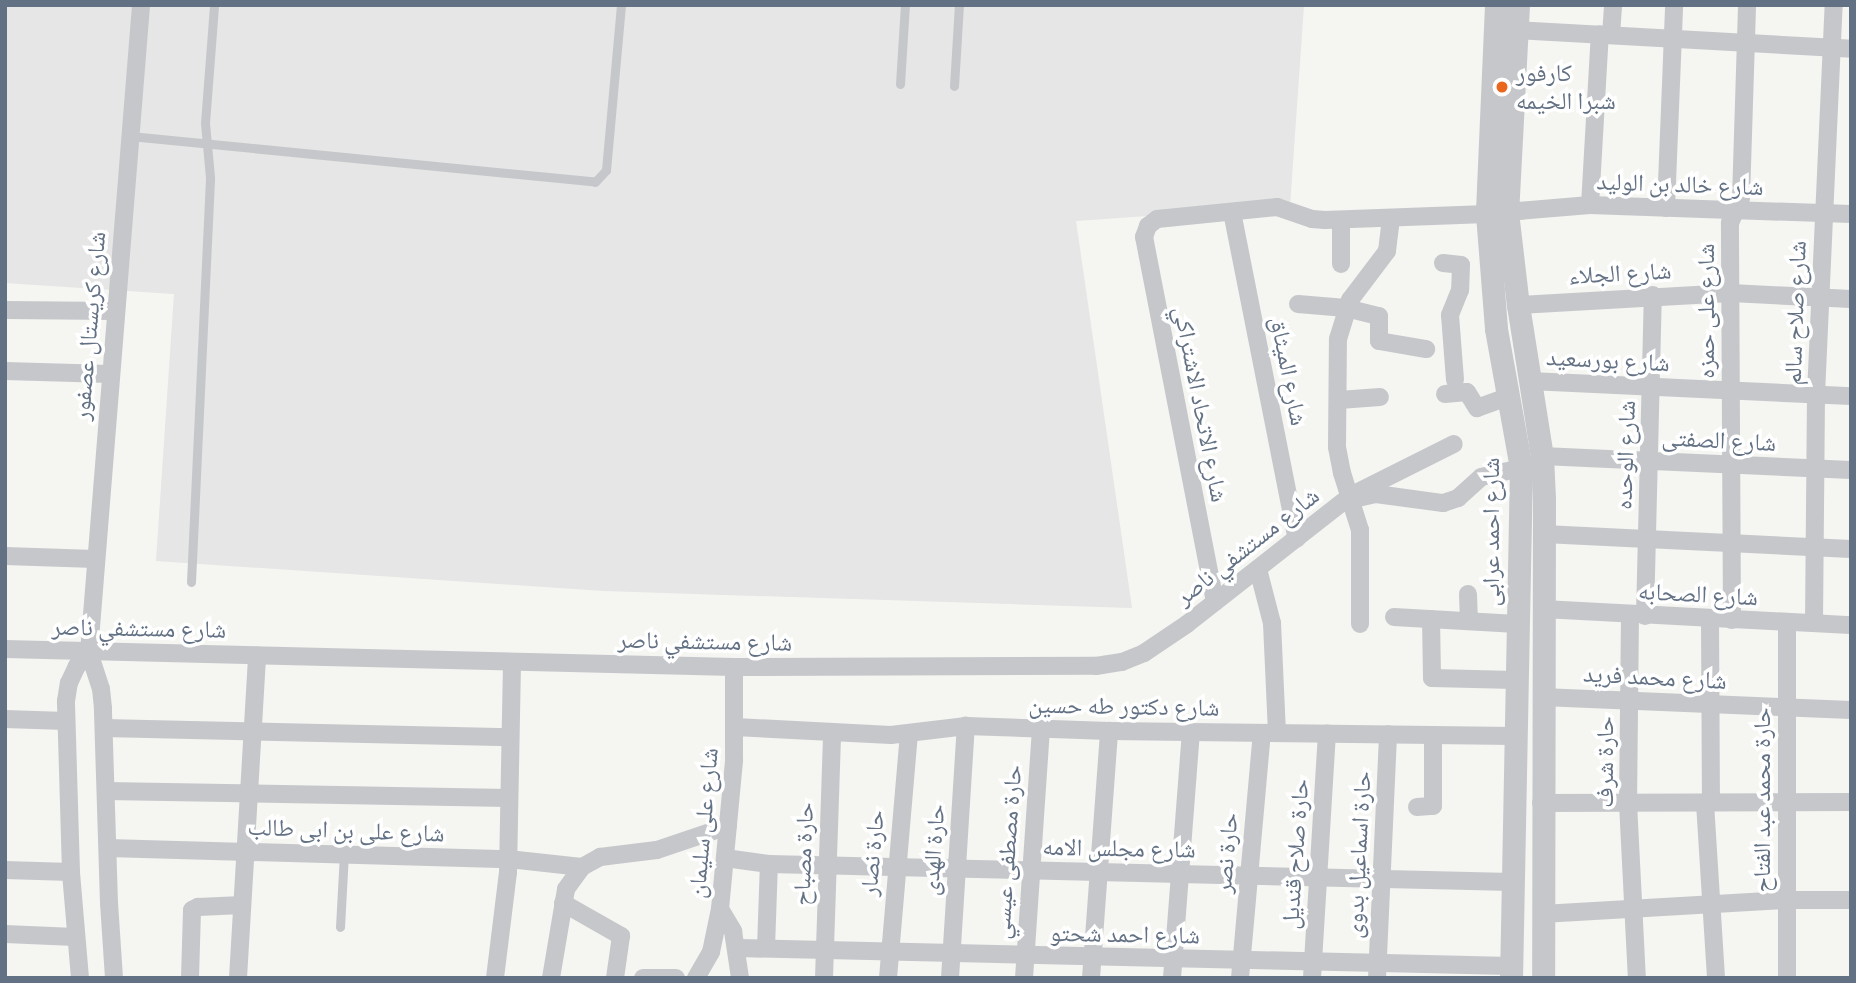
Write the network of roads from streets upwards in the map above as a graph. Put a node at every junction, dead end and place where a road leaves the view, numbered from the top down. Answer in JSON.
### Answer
{"nodes":[{"id":1,"x":141,"y":5,"type":"edge"},
{"id":2,"x":1496,"y":5,"type":"edge"},
{"id":3,"x":1518,"y":5,"type":"edge"},
{"id":4,"x":1613,"y":5,"type":"edge"},
{"id":5,"x":1674,"y":5,"type":"edge"},
{"id":6,"x":1747,"y":5,"type":"edge"},
{"id":7,"x":1835,"y":5,"type":"edge"},
{"id":8,"x":1516,"y":30,"type":"junction"},
{"id":9,"x":1605,"y":35,"type":"junction"},
{"id":10,"x":1672,"y":38,"type":"junction"},
{"id":11,"x":1746,"y":43,"type":"junction"},
{"id":12,"x":1832,"y":48,"type":"junction"},
{"id":13,"x":1851,"y":49,"type":"edge"},
{"id":14,"x":1590,"y":205,"type":"junction"},
{"id":15,"x":1666,"y":208,"type":"junction"},
{"id":16,"x":1737,"y":210,"type":"junction"},
{"id":17,"x":1232,"y":212,"type":"junction"},
{"id":18,"x":1497,"y":213,"type":"junction"},
{"id":19,"x":1824,"y":213,"type":"junction"},
{"id":20,"x":1851,"y":214,"type":"edge"},
{"id":21,"x":1157,"y":219,"type":"joint"},
{"id":22,"x":1391,"y":219,"type":"junction"},
{"id":23,"x":1341,"y":220,"type":"junction"},
{"id":24,"x":1443,"y":263,"type":"dead end"},
{"id":25,"x":1341,"y":264,"type":"dead end"},
{"id":26,"x":1491,"y":284,"type":"junction"},
{"id":27,"x":1461,"y":285,"type":"junction"},
{"id":28,"x":1731,"y":293,"type":"junction"},
{"id":29,"x":1653,"y":295,"type":"junction"},
{"id":30,"x":1820,"y":298,"type":"junction"},
{"id":31,"x":1851,"y":299,"type":"edge"},
{"id":32,"x":1298,"y":304,"type":"dead end"},
{"id":33,"x":1518,"y":304,"type":"junction"},
{"id":34,"x":1346,"y":308,"type":"junction"},
{"id":35,"x":5,"y":310,"type":"edge"},
{"id":36,"x":114,"y":311,"type":"junction"},
{"id":37,"x":1426,"y":349,"type":"dead end"},
{"id":38,"x":5,"y":371,"type":"edge"},
{"id":39,"x":109,"y":374,"type":"junction"},
{"id":40,"x":1530,"y":381,"type":"junction"},
{"id":41,"x":1651,"y":386,"type":"junction"},
{"id":42,"x":1731,"y":390,"type":"junction"},
{"id":43,"x":1816,"y":394,"type":"junction"},
{"id":44,"x":1851,"y":396,"type":"edge"},
{"id":45,"x":1380,"y":397,"type":"dead end"},
{"id":46,"x":1508,"y":397,"type":"junction"},
{"id":47,"x":1339,"y":400,"type":"junction"},
{"id":48,"x":1454,"y":444,"type":"dead end"},
{"id":49,"x":1542,"y":456,"type":"junction"},
{"id":50,"x":1649,"y":461,"type":"junction"},
{"id":51,"x":1731,"y":465,"type":"junction"},
{"id":52,"x":1521,"y":468,"type":"junction"},
{"id":53,"x":1815,"y":468,"type":"junction"},
{"id":54,"x":1851,"y":470,"type":"edge"},
{"id":55,"x":1351,"y":498,"type":"junction"},
{"id":56,"x":1544,"y":534,"type":"junction"},
{"id":57,"x":1297,"y":539,"type":"junction"},
{"id":58,"x":1647,"y":539,"type":"junction"},
{"id":59,"x":1731,"y":543,"type":"junction"},
{"id":60,"x":1814,"y":547,"type":"junction"},
{"id":61,"x":1851,"y":549,"type":"edge"},
{"id":62,"x":5,"y":556,"type":"edge"},
{"id":63,"x":95,"y":559,"type":"junction"},
{"id":64,"x":1258,"y":569,"type":"junction"},
{"id":65,"x":1468,"y":594,"type":"dead end"},
{"id":66,"x":1215,"y":603,"type":"junction"},
{"id":67,"x":1543,"y":609,"type":"junction"},
{"id":68,"x":1637,"y":616,"type":"junction"},
{"id":69,"x":1394,"y":617,"type":"dead end"},
{"id":70,"x":1432,"y":619,"type":"junction"},
{"id":71,"x":1710,"y":619,"type":"junction"},
{"id":72,"x":1731,"y":620,"type":"junction"},
{"id":73,"x":1469,"y":621,"type":"junction"},
{"id":74,"x":1787,"y":622,"type":"junction"},
{"id":75,"x":1360,"y":624,"type":"dead end"},
{"id":76,"x":1517,"y":624,"type":"junction"},
{"id":77,"x":1814,"y":624,"type":"junction"},
{"id":78,"x":1851,"y":625,"type":"edge"},
{"id":79,"x":5,"y":649,"type":"edge"},
{"id":80,"x":89,"y":652,"type":"junction"},
{"id":81,"x":257,"y":656,"type":"junction"},
{"id":82,"x":512,"y":662,"type":"junction"},
{"id":83,"x":734,"y":667,"type":"junction"},
{"id":84,"x":1516,"y":680,"type":"junction"},
{"id":85,"x":1542,"y":697,"type":"junction"},
{"id":86,"x":1630,"y":701,"type":"junction"},
{"id":87,"x":1710,"y":704,"type":"junction"},
{"id":88,"x":1787,"y":708,"type":"junction"},
{"id":89,"x":1851,"y":710,"type":"edge"},
{"id":90,"x":5,"y":719,"type":"edge"},
{"id":91,"x":66,"y":720,"type":"junction"},
{"id":92,"x":966,"y":726,"type":"junction"},
{"id":93,"x":735,"y":727,"type":"junction"},
{"id":94,"x":104,"y":728,"type":"junction"},
{"id":95,"x":1041,"y":730,"type":"junction"},
{"id":96,"x":253,"y":731,"type":"junction"},
{"id":97,"x":1109,"y":731,"type":"junction"},
{"id":98,"x":832,"y":732,"type":"junction"},
{"id":99,"x":1191,"y":732,"type":"junction"},
{"id":100,"x":1269,"y":733,"type":"junction"},
{"id":101,"x":1327,"y":733,"type":"junction"},
{"id":102,"x":909,"y":734,"type":"junction"},
{"id":103,"x":1388,"y":734,"type":"junction"},
{"id":104,"x":1433,"y":735,"type":"junction"},
{"id":105,"x":1514,"y":736,"type":"junction"},
{"id":106,"x":510,"y":737,"type":"junction"},
{"id":107,"x":106,"y":791,"type":"junction"},
{"id":108,"x":249,"y":794,"type":"junction"},
{"id":109,"x":508,"y":798,"type":"junction"},
{"id":110,"x":1851,"y":802,"type":"edge"},
{"id":111,"x":1541,"y":803,"type":"junction"},
{"id":112,"x":1628,"y":803,"type":"junction"},
{"id":113,"x":1708,"y":803,"type":"junction"},
{"id":114,"x":1787,"y":803,"type":"junction"},
{"id":115,"x":1417,"y":807,"type":"dead end"},
{"id":116,"x":729,"y":826,"type":"junction"},
{"id":117,"x":108,"y":848,"type":"junction"},
{"id":118,"x":245,"y":852,"type":"junction"},
{"id":119,"x":725,"y":858,"type":"junction"},
{"id":120,"x":508,"y":859,"type":"junction"},
{"id":121,"x":769,"y":864,"type":"junction"},
{"id":122,"x":827,"y":866,"type":"junction"},
{"id":123,"x":582,"y":867,"type":"junction"},
{"id":124,"x":895,"y":867,"type":"junction"},
{"id":125,"x":957,"y":869,"type":"junction"},
{"id":126,"x":5,"y":870,"type":"edge"},
{"id":127,"x":1030,"y":871,"type":"junction"},
{"id":128,"x":1098,"y":872,"type":"junction"},
{"id":129,"x":71,"y":873,"type":"junction"},
{"id":130,"x":1180,"y":874,"type":"junction"},
{"id":131,"x":1249,"y":876,"type":"junction"},
{"id":132,"x":1318,"y":877,"type":"junction"},
{"id":133,"x":1381,"y":879,"type":"junction"},
{"id":134,"x":1512,"y":882,"type":"junction"},
{"id":135,"x":1787,"y":900,"type":"junction"},
{"id":136,"x":1851,"y":900,"type":"edge"},
{"id":137,"x":563,"y":903,"type":"junction"},
{"id":138,"x":242,"y":905,"type":"junction"},
{"id":139,"x":1712,"y":905,"type":"junction"},
{"id":140,"x":720,"y":909,"type":"junction"},
{"id":141,"x":1633,"y":909,"type":"junction"},
{"id":142,"x":1542,"y":914,"type":"junction"},
{"id":143,"x":5,"y":934,"type":"edge"},
{"id":144,"x":75,"y":937,"type":"junction"},
{"id":145,"x":737,"y":948,"type":"junction"},
{"id":146,"x":766,"y":948,"type":"junction"},
{"id":147,"x":825,"y":951,"type":"junction"},
{"id":148,"x":888,"y":953,"type":"junction"},
{"id":149,"x":951,"y":955,"type":"junction"},
{"id":150,"x":1024,"y":956,"type":"junction"},
{"id":151,"x":1092,"y":957,"type":"junction"},
{"id":152,"x":1172,"y":959,"type":"junction"},
{"id":153,"x":1240,"y":969,"type":"edge"},
{"id":154,"x":1312,"y":970,"type":"edge"},
{"id":155,"x":1377,"y":971,"type":"edge"},
{"id":156,"x":1440,"y":971,"type":"edge"},
{"id":157,"x":1511,"y":972,"type":"edge"},
{"id":158,"x":80,"y":978,"type":"edge"},
{"id":159,"x":114,"y":978,"type":"edge"},
{"id":160,"x":190,"y":978,"type":"edge"},
{"id":161,"x":238,"y":978,"type":"edge"},
{"id":162,"x":495,"y":978,"type":"edge"},
{"id":163,"x":551,"y":978,"type":"edge"},
{"id":164,"x":615,"y":978,"type":"edge"},
{"id":165,"x":643,"y":978,"type":"edge"},
{"id":166,"x":676,"y":978,"type":"edge"},
{"id":167,"x":696,"y":978,"type":"edge"},
{"id":168,"x":740,"y":978,"type":"edge"},
{"id":169,"x":824,"y":978,"type":"edge"},
{"id":170,"x":888,"y":978,"type":"edge"},
{"id":171,"x":950,"y":978,"type":"edge"},
{"id":172,"x":1024,"y":978,"type":"edge"},
{"id":173,"x":1091,"y":978,"type":"edge"},
{"id":174,"x":1172,"y":978,"type":"edge"},
{"id":175,"x":1543,"y":978,"type":"edge"},
{"id":176,"x":1637,"y":978,"type":"edge"},
{"id":177,"x":1716,"y":978,"type":"edge"},
{"id":178,"x":1787,"y":978,"type":"edge"}],
"edges":[{"from":1,"to":36,"type":"street","name":"شارع كريستال عصفور"},
{"from":2,"to":18,"type":"street","name":"شارع احمد عرابى"},
{"from":3,"to":8,"type":"street","name":"شارع احمد عرابى"},
{"from":4,"to":9,"type":"street"},
{"from":5,"to":10,"type":"street"},
{"from":6,"to":11,"type":"street","name":"شارع على حمزه"},
{"from":7,"to":12,"type":"street","name":"شارع صلاح سالم"},
{"from":8,"to":9,"type":"street"},
{"from":8,"to":18,"type":"street","name":"شارع احمد عرابى"},
{"from":9,"to":10,"type":"street"},
{"from":9,"to":14,"type":"street"},
{"from":10,"to":11,"type":"street"},
{"from":10,"to":15,"type":"street"},
{"from":11,"to":12,"type":"street"},
{"from":11,"to":16,"type":"street","name":"شارع على حمزه"},
{"from":12,"to":13,"type":"street"},
{"from":12,"to":19,"type":"street","name":"شارع صلاح سالم"},
{"from":14,"to":15,"type":"street","name":"شارع خالد بن الوليد"},
{"from":14,"to":18,"type":"street","name":"شارع خالد بن الوليد"},
{"from":15,"to":16,"type":"street","name":"شارع خالد بن الوليد"},
{"from":16,"to":19,"type":"street","name":"شارع خالد بن الوليد"},
{"from":16,"to":28,"type":"street","name":"شارع على حمزه"},
{"from":17,"to":21,"type":"street","name":"شارع خالد بن الوليد"},
{"from":17,"to":23,"type":"street","name":"شارع خالد بن الوليد"},
{"from":17,"to":57,"type":"street","name":"شارع الميثاق"},
{"from":18,"to":22,"type":"street","name":"شارع خالد بن الوليد"},
{"from":18,"to":26,"type":"street","name":"شارع احمد عرابى"},
{"from":18,"to":33,"type":"street","name":"شارع احمد عرابى"},
{"from":19,"to":20,"type":"street","name":"شارع خالد بن الوليد"},
{"from":19,"to":30,"type":"street","name":"شارع صلاح سالم"},
{"from":21,"to":66,"type":"street","name":"شارع الاتحاد الاشتراكي"},
{"from":22,"to":23,"type":"street","name":"شارع خالد بن الوليد"},
{"from":22,"to":34,"type":"street"},
{"from":23,"to":25,"type":"street"},
{"from":24,"to":27,"type":"street"},
{"from":26,"to":27,"type":"street"},
{"from":26,"to":46,"type":"street","name":"شارع احمد عرابى"},
{"from":27,"to":46,"type":"street"},
{"from":28,"to":29,"type":"street","name":"شارع الجلاء"},
{"from":28,"to":30,"type":"street","name":"شارع الجلاء"},
{"from":28,"to":42,"type":"street","name":"شارع على حمزه"},
{"from":29,"to":33,"type":"street","name":"شارع الجلاء"},
{"from":29,"to":41,"type":"street","name":"شارع الوحده"},
{"from":30,"to":31,"type":"street","name":"شارع الجلاء"},
{"from":30,"to":43,"type":"street","name":"شارع صلاح سالم"},
{"from":32,"to":34,"type":"street"},
{"from":33,"to":40,"type":"street","name":"شارع احمد عرابى"},
{"from":34,"to":37,"type":"street"},
{"from":34,"to":47,"type":"street"},
{"from":35,"to":36,"type":"street"},
{"from":36,"to":39,"type":"street","name":"شارع كريستال عصفور"},
{"from":38,"to":39,"type":"street"},
{"from":39,"to":63,"type":"street","name":"شارع كريستال عصفور"},
{"from":40,"to":41,"type":"street","name":"شارع بورسعيد"},
{"from":40,"to":49,"type":"street","name":"شارع احمد عرابى"},
{"from":41,"to":42,"type":"street","name":"شارع بورسعيد"},
{"from":41,"to":50,"type":"street","name":"شارع الوحده"},
{"from":42,"to":43,"type":"street","name":"شارع بورسعيد"},
{"from":42,"to":51,"type":"street","name":"شارع على حمزه"},
{"from":43,"to":44,"type":"street","name":"شارع بورسعيد"},
{"from":43,"to":53,"type":"street","name":"شارع صلاح سالم"},
{"from":45,"to":47,"type":"street"},
{"from":46,"to":52,"type":"street","name":"شارع احمد عرابى"},
{"from":47,"to":55,"type":"street"},
{"from":48,"to":55,"type":"street","name":"شارع مستشفي ناصر"},
{"from":49,"to":50,"type":"street","name":"شارع الصفتى"},
{"from":49,"to":56,"type":"street","name":"شارع احمد عرابى"},
{"from":50,"to":51,"type":"street","name":"شارع الصفتى"},
{"from":50,"to":58,"type":"street","name":"شارع الوحده"},
{"from":51,"to":53,"type":"street","name":"شارع الصفتى"},
{"from":51,"to":59,"type":"street","name":"شارع على حمزه"},
{"from":52,"to":55,"type":"street"},
{"from":52,"to":76,"type":"street","name":"شارع احمد عرابى"},
{"from":53,"to":54,"type":"street","name":"شارع الصفتى"},
{"from":53,"to":60,"type":"street","name":"شارع صلاح سالم"},
{"from":55,"to":57,"type":"street","name":"شارع مستشفي ناصر"},
{"from":55,"to":75,"type":"street"},
{"from":56,"to":58,"type":"street"},
{"from":56,"to":67,"type":"street","name":"شارع احمد عرابى"},
{"from":57,"to":64,"type":"street","name":"شارع مستشفي ناصر"},
{"from":58,"to":59,"type":"street"},
{"from":58,"to":68,"type":"street","name":"شارع الوحده"},
{"from":59,"to":60,"type":"street"},
{"from":59,"to":72,"type":"street","name":"شارع على حمزه"},
{"from":60,"to":61,"type":"street"},
{"from":60,"to":77,"type":"street","name":"شارع صلاح سالم"},
{"from":62,"to":63,"type":"street"},
{"from":63,"to":80,"type":"street","name":"شارع كريستال عصفور"},
{"from":64,"to":66,"type":"street","name":"شارع مستشفي ناصر"},
{"from":64,"to":100,"type":"street","name":"حارة نصر"},
{"from":65,"to":73,"type":"street"},
{"from":66,"to":83,"type":"street","name":"شارع مستشفي ناصر"},
{"from":67,"to":68,"type":"street","name":"شارع الصحابه"},
{"from":67,"to":85,"type":"street","name":"شارع احمد عرابى"},
{"from":68,"to":71,"type":"street","name":"شارع الصحابه"},
{"from":68,"to":86,"type":"street","name":"حارة شرف"},
{"from":69,"to":70,"type":"street"},
{"from":70,"to":73,"type":"street"},
{"from":70,"to":84,"type":"street"},
{"from":71,"to":72,"type":"street","name":"شارع الصحابه"},
{"from":71,"to":87,"type":"street"},
{"from":72,"to":74,"type":"street","name":"شارع الصحابه"},
{"from":73,"to":76,"type":"street"},
{"from":74,"to":77,"type":"street","name":"شارع الصحابه"},
{"from":74,"to":88,"type":"street","name":"حارة محمد عبد الفتاح"},
{"from":76,"to":84,"type":"street","name":"شارع احمد عرابى"},
{"from":77,"to":78,"type":"street","name":"شارع الصحابه"},
{"from":79,"to":80,"type":"street","name":"شارع مستشفي ناصر"},
{"from":80,"to":81,"type":"street","name":"شارع مستشفي ناصر"},
{"from":80,"to":91,"type":"street","name":"شارع كريستال عصفور"},
{"from":80,"to":94,"type":"street","name":"شارع كريستال عصفور"},
{"from":81,"to":82,"type":"street","name":"شارع مستشفي ناصر"},
{"from":81,"to":96,"type":"street"},
{"from":82,"to":83,"type":"street","name":"شارع مستشفي ناصر"},
{"from":82,"to":106,"type":"street"},
{"from":83,"to":93,"type":"street","name":"شارع على سليمان"},
{"from":84,"to":105,"type":"street","name":"شارع احمد عرابى"},
{"from":85,"to":86,"type":"street","name":"شارع محمد فريد"},
{"from":85,"to":111,"type":"street","name":"شارع احمد عرابى"},
{"from":86,"to":87,"type":"street","name":"شارع محمد فريد"},
{"from":86,"to":112,"type":"street","name":"حارة شرف"},
{"from":87,"to":88,"type":"street","name":"شارع محمد فريد"},
{"from":87,"to":113,"type":"street"},
{"from":88,"to":89,"type":"street","name":"شارع محمد فريد"},
{"from":88,"to":114,"type":"street","name":"حارة محمد عبد الفتاح"},
{"from":90,"to":91,"type":"street"},
{"from":91,"to":129,"type":"street","name":"شارع كريستال عصفور"},
{"from":92,"to":95,"type":"street","name":"شارع دكتور طه حسين"},
{"from":92,"to":102,"type":"street","name":"شارع دكتور طه حسين"},
{"from":92,"to":125,"type":"street","name":"حارة الهدى"},
{"from":93,"to":98,"type":"street","name":"شارع دكتور طه حسين"},
{"from":93,"to":116,"type":"street","name":"شارع على سليمان"},
{"from":94,"to":96,"type":"street"},
{"from":94,"to":107,"type":"street","name":"شارع كريستال عصفور"},
{"from":95,"to":97,"type":"street","name":"شارع دكتور طه حسين"},
{"from":95,"to":127,"type":"street","name":"حارة مصطفى عيسي"},
{"from":96,"to":106,"type":"street"},
{"from":96,"to":108,"type":"street"},
{"from":97,"to":99,"type":"street","name":"شارع دكتور طه حسين"},
{"from":97,"to":128,"type":"street"},
{"from":98,"to":102,"type":"street","name":"شارع دكتور طه حسين"},
{"from":98,"to":122,"type":"street","name":"حارة مصباح"},
{"from":99,"to":100,"type":"street","name":"شارع دكتور طه حسين"},
{"from":99,"to":130,"type":"street"},
{"from":100,"to":101,"type":"street","name":"شارع دكتور طه حسين"},
{"from":100,"to":131,"type":"street","name":"حارة نصر"},
{"from":101,"to":103,"type":"street","name":"شارع دكتور طه حسين"},
{"from":101,"to":132,"type":"street","name":"حارة صلاح قنديل"},
{"from":102,"to":124,"type":"street","name":"حارة نصار"},
{"from":103,"to":104,"type":"street","name":"شارع دكتور طه حسين"},
{"from":103,"to":133,"type":"street","name":"حارة اسماعيل بدوى"},
{"from":104,"to":105,"type":"street","name":"شارع دكتور طه حسين"},
{"from":104,"to":115,"type":"street"},
{"from":105,"to":134,"type":"street","name":"شارع احمد عرابى"},
{"from":106,"to":109,"type":"street"},
{"from":107,"to":108,"type":"street"},
{"from":107,"to":117,"type":"street","name":"شارع كريستال عصفور"},
{"from":108,"to":109,"type":"street"},
{"from":108,"to":118,"type":"street"},
{"from":109,"to":120,"type":"street"},
{"from":110,"to":114,"type":"street"},
{"from":111,"to":112,"type":"street"},
{"from":111,"to":142,"type":"street","name":"شارع احمد عرابى"},
{"from":112,"to":113,"type":"street"},
{"from":112,"to":141,"type":"street","name":"حارة شرف"},
{"from":113,"to":114,"type":"street"},
{"from":113,"to":139,"type":"street"},
{"from":114,"to":135,"type":"street","name":"حارة محمد عبد الفتاح"},
{"from":116,"to":119,"type":"street","name":"شارع على سليمان"},
{"from":116,"to":123,"type":"street"},
{"from":117,"to":118,"type":"street","name":"شارع على بن ابى طالب"},
{"from":117,"to":159,"type":"street","name":"شارع كريستال عصفور"},
{"from":118,"to":120,"type":"street","name":"شارع على بن ابى طالب"},
{"from":118,"to":138,"type":"street"},
{"from":119,"to":121,"type":"street","name":"شارع مجلس الامه"},
{"from":119,"to":140,"type":"street","name":"شارع على سليمان"},
{"from":120,"to":123,"type":"street","name":"شارع على بن ابى طالب"},
{"from":120,"to":162,"type":"street"},
{"from":121,"to":122,"type":"street","name":"شارع مجلس الامه"},
{"from":121,"to":146,"type":"street"},
{"from":122,"to":124,"type":"street","name":"شارع مجلس الامه"},
{"from":122,"to":147,"type":"street","name":"حارة مصباح"},
{"from":123,"to":137,"type":"street"},
{"from":124,"to":125,"type":"street","name":"شارع مجلس الامه"},
{"from":124,"to":148,"type":"street","name":"حارة نصار"},
{"from":125,"to":127,"type":"street","name":"شارع مجلس الامه"},
{"from":125,"to":149,"type":"street","name":"حارة الهدى"},
{"from":126,"to":129,"type":"street"},
{"from":127,"to":128,"type":"street","name":"شارع مجلس الامه"},
{"from":127,"to":150,"type":"street","name":"حارة مصطفى عيسي"},
{"from":128,"to":130,"type":"street","name":"شارع مجلس الامه"},
{"from":128,"to":151,"type":"street"},
{"from":129,"to":144,"type":"street","name":"شارع كريستال عصفور"},
{"from":130,"to":131,"type":"street","name":"شارع مجلس الامه"},
{"from":130,"to":152,"type":"street"},
{"from":131,"to":132,"type":"street","name":"شارع مجلس الامه"},
{"from":131,"to":153,"type":"street","name":"حارة نصر"},
{"from":132,"to":133,"type":"street","name":"شارع مجلس الامه"},
{"from":132,"to":154,"type":"street","name":"حارة صلاح قنديل"},
{"from":133,"to":134,"type":"street","name":"شارع مجلس الامه"},
{"from":133,"to":155,"type":"street","name":"حارة اسماعيل بدوى"},
{"from":134,"to":157,"type":"street","name":"شارع احمد عرابى"},
{"from":135,"to":136,"type":"street"},
{"from":135,"to":139,"type":"street"},
{"from":135,"to":178,"type":"street","name":"حارة محمد عبد الفتاح"},
{"from":137,"to":163,"type":"street"},
{"from":137,"to":164,"type":"street"},
{"from":138,"to":160,"type":"street"},
{"from":138,"to":161,"type":"street"},
{"from":139,"to":141,"type":"street"},
{"from":139,"to":177,"type":"street"},
{"from":140,"to":145,"type":"street"},
{"from":140,"to":167,"type":"street","name":"شارع على سليمان"},
{"from":141,"to":142,"type":"street"},
{"from":141,"to":176,"type":"street","name":"حارة شرف"},
{"from":142,"to":175,"type":"street","name":"شارع احمد عرابى"},
{"from":143,"to":144,"type":"street"},
{"from":144,"to":158,"type":"street","name":"شارع كريستال عصفور"},
{"from":145,"to":146,"type":"street","name":"شارع احمد شحتو"},
{"from":145,"to":168,"type":"street"},
{"from":146,"to":147,"type":"street","name":"شارع احمد شحتو"},
{"from":147,"to":148,"type":"street","name":"شارع احمد شحتو"},
{"from":147,"to":169,"type":"street","name":"حارة مصباح"},
{"from":148,"to":149,"type":"street","name":"شارع احمد شحتو"},
{"from":148,"to":170,"type":"street","name":"حارة نصار"},
{"from":149,"to":150,"type":"street","name":"شارع احمد شحتو"},
{"from":149,"to":171,"type":"street","name":"حارة الهدى"},
{"from":150,"to":151,"type":"street","name":"شارع احمد شحتو"},
{"from":150,"to":172,"type":"street","name":"حارة مصطفى عيسي"},
{"from":151,"to":152,"type":"street","name":"شارع احمد شحتو"},
{"from":151,"to":173,"type":"street"},
{"from":152,"to":153,"type":"street","name":"شارع احمد شحتو"},
{"from":152,"to":174,"type":"street"},
{"from":153,"to":154,"type":"street","name":"شارع احمد شحتو"},
{"from":154,"to":155,"type":"street","name":"شارع احمد شحتو"},
{"from":155,"to":156,"type":"street","name":"شارع احمد شحتو"},
{"from":156,"to":157,"type":"street","name":"شارع احمد شحتو"},
{"from":165,"to":166,"type":"street"}]}
